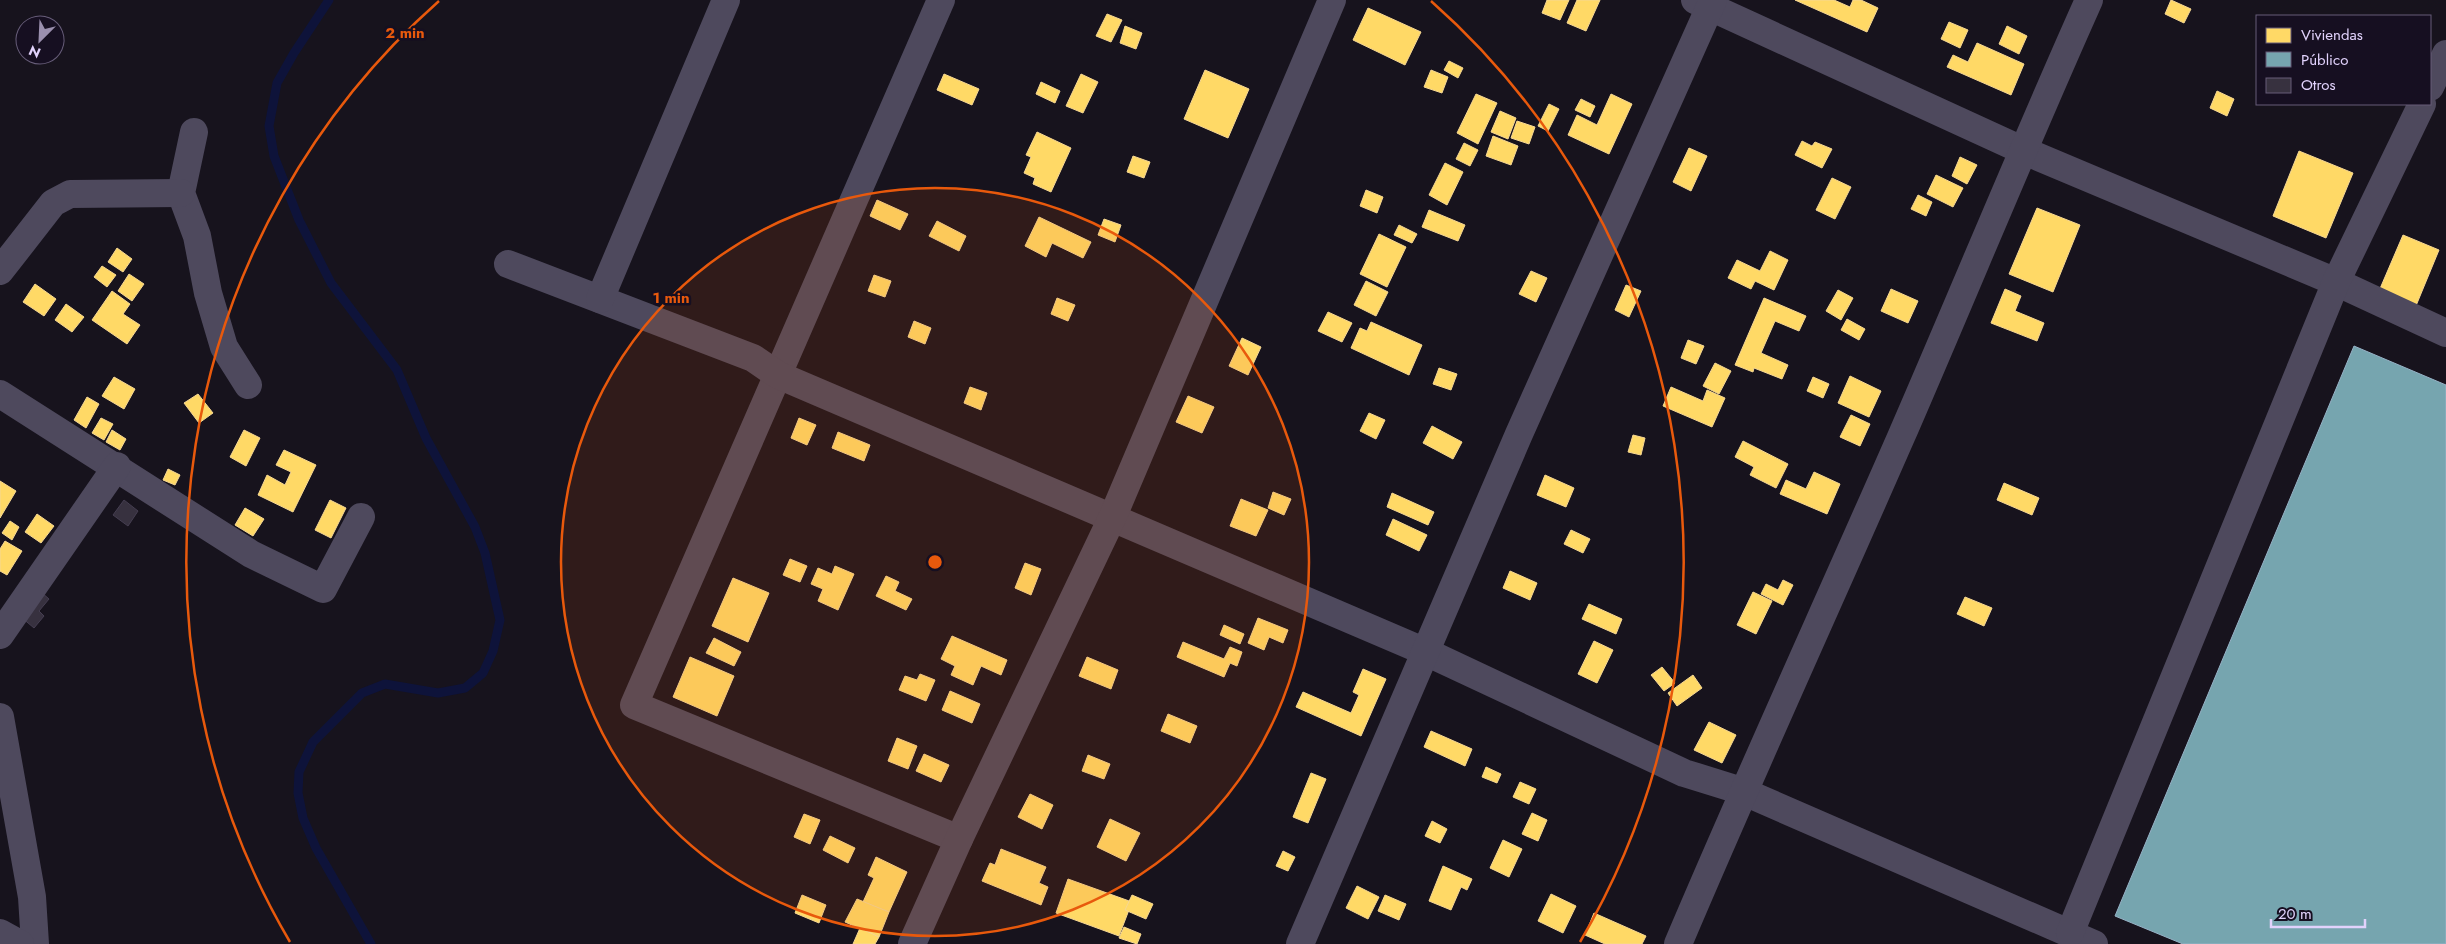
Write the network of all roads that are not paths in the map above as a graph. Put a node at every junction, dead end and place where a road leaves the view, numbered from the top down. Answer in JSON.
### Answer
{"nodes":[{"id":1,"x":726,"y":0,"type":"edge"},
{"id":2,"x":941,"y":0,"type":"edge"},
{"id":3,"x":1332,"y":0,"type":"edge"},
{"id":4,"x":2088,"y":0,"type":"edge"},
{"id":5,"x":1706,"y":2,"type":"edge"},
{"id":6,"x":2446,"y":54,"type":"edge"},
{"id":7,"x":2431,"y":86,"type":"edge"},
{"id":8,"x":2422,"y":105,"type":"edge"},
{"id":9,"x":194,"y":132,"type":"dead end"},
{"id":10,"x":2022,"y":150,"type":"junction"},
{"id":11,"x":181,"y":193,"type":"junction"},
{"id":12,"x":508,"y":264,"type":"dead end"},
{"id":13,"x":0,"y":271,"type":"edge"},
{"id":14,"x":2336,"y":282,"type":"junction"},
{"id":15,"x":600,"y":299,"type":"junction"},
{"id":16,"x":2446,"y":333,"type":"edge"},
{"id":17,"x":778,"y":375,"type":"junction"},
{"id":18,"x":248,"y":385,"type":"dead end"},
{"id":19,"x":0,"y":394,"type":"edge"},
{"id":20,"x":117,"y":466,"type":"junction"},
{"id":21,"x":1113,"y":516,"type":"junction"},
{"id":22,"x":361,"y":517,"type":"dead end"},
{"id":23,"x":0,"y":635,"type":"edge"},
{"id":24,"x":1426,"y":652,"type":"junction"},
{"id":25,"x":0,"y":718,"type":"edge"},
{"id":26,"x":1742,"y":791,"type":"junction"},
{"id":27,"x":959,"y":839,"type":"junction"},
{"id":28,"x":0,"y":933,"type":"edge"},
{"id":29,"x":2070,"y":933,"type":"junction"},
{"id":30,"x":20,"y":944,"type":"edge"},
{"id":31,"x":36,"y":944,"type":"edge"},
{"id":32,"x":912,"y":944,"type":"edge"},
{"id":33,"x":1300,"y":944,"type":"edge"},
{"id":34,"x":1678,"y":944,"type":"edge"},
{"id":35,"x":2094,"y":944,"type":"edge"}],
"edges":[{"from":1,"to":15,"type":"street"},
{"from":2,"to":17,"type":"street"},
{"from":3,"to":21,"type":"street"},
{"from":4,"to":10,"type":"street"},
{"from":5,"to":10,"type":"street"},
{"from":5,"to":24,"type":"street"},
{"from":6,"to":7,"type":"street"},
{"from":8,"to":14,"type":"street"},
{"from":9,"to":11,"type":"street"},
{"from":10,"to":14,"type":"street"},
{"from":10,"to":26,"type":"street"},
{"from":11,"to":13,"type":"street"},
{"from":11,"to":18,"type":"street"},
{"from":12,"to":15,"type":"street"},
{"from":14,"to":16,"type":"street"},
{"from":14,"to":29,"type":"street"},
{"from":15,"to":17,"type":"street"},
{"from":17,"to":21,"type":"street"},
{"from":17,"to":27,"type":"street"},
{"from":19,"to":20,"type":"street"},
{"from":20,"to":22,"type":"street"},
{"from":20,"to":23,"type":"street"},
{"from":21,"to":24,"type":"street"},
{"from":21,"to":27,"type":"street"},
{"from":24,"to":26,"type":"street"},
{"from":24,"to":33,"type":"street"},
{"from":25,"to":31,"type":"street"},
{"from":26,"to":29,"type":"street"},
{"from":26,"to":34,"type":"street"},
{"from":27,"to":32,"type":"street"},
{"from":28,"to":30,"type":"street"},
{"from":29,"to":35,"type":"street"}]}
